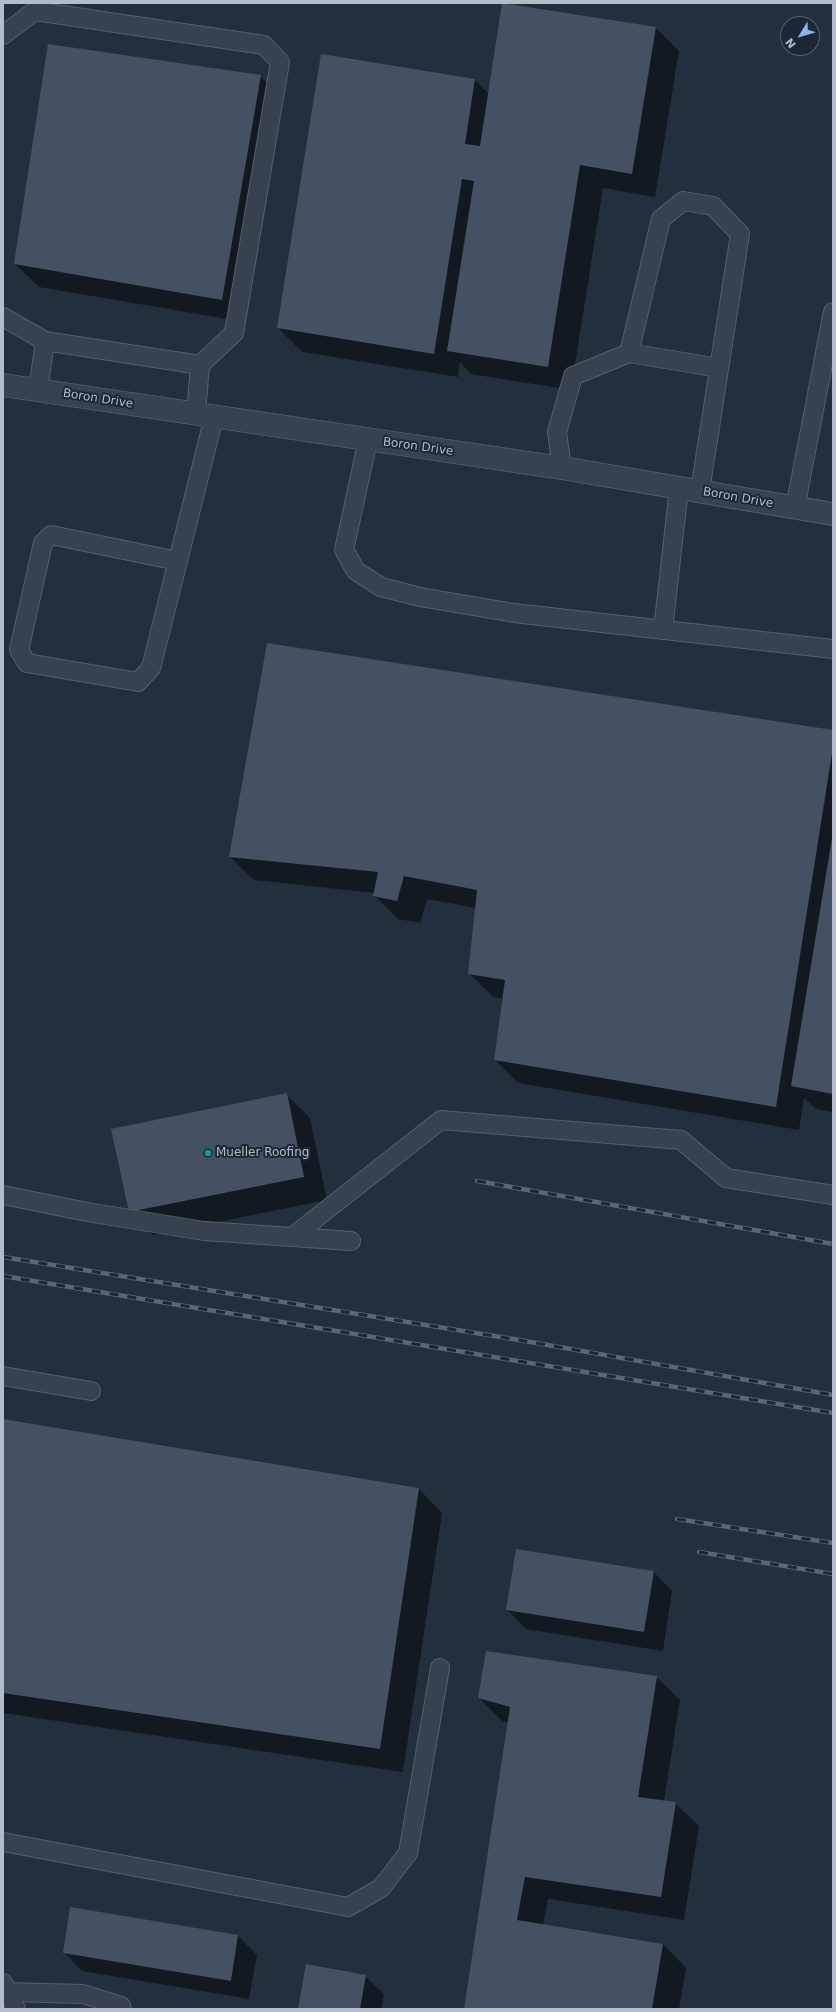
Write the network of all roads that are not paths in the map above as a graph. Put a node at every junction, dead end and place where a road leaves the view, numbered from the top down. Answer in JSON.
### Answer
{"nodes":[{"id":1,"x":3,"y":35,"type":"edge"},
{"id":2,"x":833,"y":312,"type":"edge"},
{"id":3,"x":3,"y":317,"type":"edge"},
{"id":4,"x":45,"y":341,"type":"junction"},
{"id":5,"x":629,"y":353,"type":"junction"},
{"id":6,"x":200,"y":365,"type":"junction"},
{"id":7,"x":719,"y":368,"type":"junction"},
{"id":8,"x":3,"y":385,"type":"edge"},
{"id":9,"x":38,"y":390,"type":"junction"},
{"id":10,"x":205,"y":415,"type":"junction"},
{"id":11,"x":368,"y":440,"type":"junction"},
{"id":12,"x":562,"y":468,"type":"junction"},
{"id":13,"x":679,"y":488,"type":"junction"},
{"id":14,"x":700,"y":491,"type":"junction"},
{"id":15,"x":795,"y":508,"type":"junction"},
{"id":16,"x":833,"y":514,"type":"edge"},
{"id":17,"x":178,"y":561,"type":"junction"},
{"id":18,"x":663,"y":630,"type":"junction"},
{"id":19,"x":833,"y":649,"type":"edge"},
{"id":20,"x":3,"y":1195,"type":"edge"},
{"id":21,"x":833,"y":1195,"type":"edge"},
{"id":22,"x":292,"y":1237,"type":"junction"},
{"id":23,"x":352,"y":1241,"type":"dead end"},
{"id":24,"x":3,"y":1376,"type":"edge"},
{"id":25,"x":91,"y":1391,"type":"dead end"},
{"id":26,"x":440,"y":1668,"type":"dead end"},
{"id":27,"x":3,"y":1842,"type":"edge"},
{"id":28,"x":5,"y":1987,"type":"edge"},
{"id":29,"x":16,"y":2009,"type":"edge"},
{"id":30,"x":122,"y":2009,"type":"edge"}],
"edges":[{"from":1,"to":6,"type":"lane"},
{"from":2,"to":15,"type":"lane"},
{"from":3,"to":4,"type":"lane"},
{"from":4,"to":6,"type":"lane"},
{"from":4,"to":9,"type":"lane"},
{"from":5,"to":7,"type":"lane"},
{"from":5,"to":7,"type":"lane"},
{"from":5,"to":12,"type":"lane"},
{"from":6,"to":10,"type":"lane"},
{"from":7,"to":14,"type":"lane"},
{"from":8,"to":9,"type":"street","name":"Boron Drive"},
{"from":9,"to":10,"type":"street","name":"Boron Drive"},
{"from":10,"to":11,"type":"street","name":"Boron Drive"},
{"from":10,"to":17,"type":"lane"},
{"from":11,"to":12,"type":"street","name":"Boron Drive"},
{"from":11,"to":18,"type":"lane"},
{"from":12,"to":13,"type":"street","name":"Boron Drive"},
{"from":13,"to":14,"type":"street","name":"Boron Drive"},
{"from":13,"to":18,"type":"lane"},
{"from":14,"to":15,"type":"street","name":"Boron Drive"},
{"from":15,"to":16,"type":"street","name":"Boron Drive"},
{"from":17,"to":17,"type":"lane"},
{"from":18,"to":19,"type":"lane"},
{"from":20,"to":22,"type":"lane"},
{"from":21,"to":22,"type":"lane"},
{"from":22,"to":23,"type":"lane"},
{"from":24,"to":25,"type":"lane"},
{"from":26,"to":27,"type":"lane"},
{"from":28,"to":29,"type":"lane"},
{"from":28,"to":30,"type":"lane"}]}
